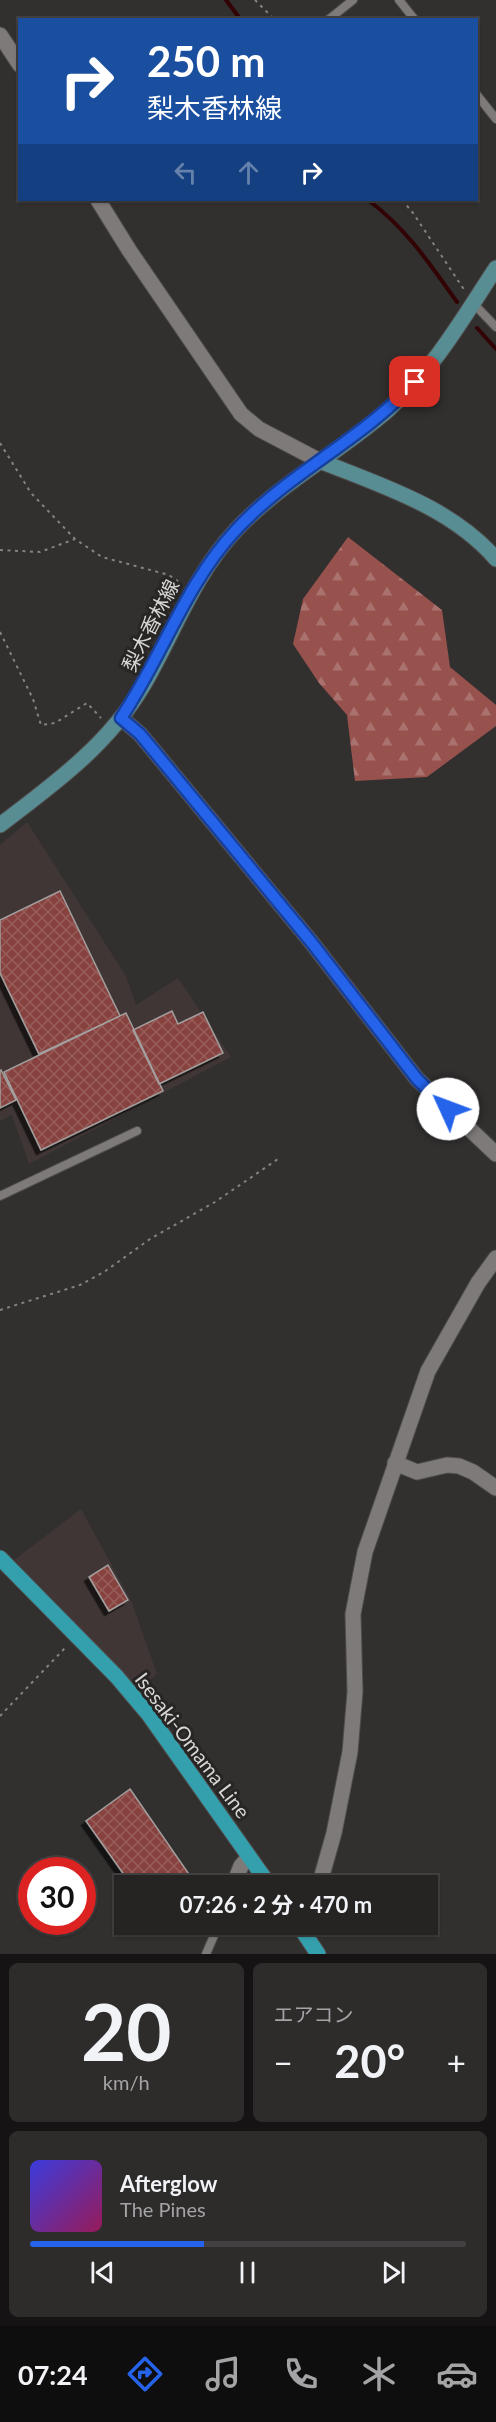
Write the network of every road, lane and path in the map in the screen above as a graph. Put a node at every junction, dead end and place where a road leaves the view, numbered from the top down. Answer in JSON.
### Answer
{"nodes":[{"id":1,"x":255,"y":0,"type":"edge"},
{"id":2,"x":353,"y":0,"type":"edge"},
{"id":3,"x":399,"y":0,"type":"edge"},
{"id":4,"x":273,"y":18,"type":"edge"},
{"id":5,"x":330,"y":18,"type":"edge"},
{"id":6,"x":413,"y":18,"type":"edge"},
{"id":7,"x":0,"y":35,"type":"edge"},
{"id":8,"x":18,"y":62,"type":"edge"},
{"id":9,"x":478,"y":96,"type":"edge"},
{"id":10,"x":496,"y":119,"type":"edge"},
{"id":11,"x":99,"y":201,"type":"edge"},
{"id":12,"x":403,"y":201,"type":"edge"},
{"id":13,"x":496,"y":268,"type":"edge"},
{"id":14,"x":473,"y":303,"type":"junction"},
{"id":15,"x":496,"y":327,"type":"edge"},
{"id":16,"x":0,"y":443,"type":"edge"},
{"id":17,"x":320,"y":461,"type":"junction"},
{"id":18,"x":75,"y":539,"type":"junction"},
{"id":19,"x":0,"y":550,"type":"edge"},
{"id":20,"x":496,"y":559,"type":"edge"},
{"id":21,"x":191,"y":592,"type":"junction"},
{"id":22,"x":0,"y":632,"type":"edge"},
{"id":23,"x":121,"y":718,"type":"junction"},
{"id":24,"x":111,"y":730,"type":"junction"},
{"id":25,"x":0,"y":825,"type":"edge"},
{"id":26,"x":137,"y":1131,"type":"dead end"},
{"id":27,"x":496,"y":1154,"type":"edge"},
{"id":28,"x":278,"y":1159,"type":"dead end"},
{"id":29,"x":0,"y":1196,"type":"edge"},
{"id":30,"x":496,"y":1258,"type":"edge"},
{"id":31,"x":0,"y":1310,"type":"edge"},
{"id":32,"x":395,"y":1463,"type":"junction"},
{"id":33,"x":496,"y":1488,"type":"edge"},
{"id":34,"x":0,"y":1558,"type":"edge"},
{"id":35,"x":77,"y":1636,"type":"junction"},
{"id":36,"x":0,"y":1716,"type":"edge"},
{"id":37,"x":249,"y":1857,"type":"junction"},
{"id":38,"x":237,"y":1875,"type":"edge"},
{"id":39,"x":262,"y":1875,"type":"edge"},
{"id":40,"x":322,"y":1875,"type":"edge"},
{"id":41,"x":214,"y":1935,"type":"edge"},
{"id":42,"x":305,"y":1935,"type":"edge"},
{"id":43,"x":206,"y":1954,"type":"edge"},
{"id":44,"x":318,"y":1954,"type":"edge"}],
"edges":[{"from":1,"to":4,"type":"path"},
{"from":2,"to":5,"type":"lane"},
{"from":3,"to":6,"type":"lane"},
{"from":7,"to":8,"type":"street"},
{"from":9,"to":10,"type":"lane"},
{"from":11,"to":17,"type":"street"},
{"from":12,"to":14,"type":"path"},
{"from":13,"to":14,"type":"main road","name":"梨木香林線"},
{"from":14,"to":15,"type":"lane"},
{"from":14,"to":17,"type":"main road","name":"梨木香林線"},
{"from":16,"to":18,"type":"path"},
{"from":17,"to":20,"type":"main road"},
{"from":17,"to":21,"type":"main road","name":"梨木香林線"},
{"from":18,"to":19,"type":"path"},
{"from":18,"to":21,"type":"path"},
{"from":21,"to":23,"type":"main road","name":"梨木香林線"},
{"from":22,"to":24,"type":"path"},
{"from":23,"to":24,"type":"main road","name":"梨木香林線"},
{"from":23,"to":27,"type":"street"},
{"from":24,"to":25,"type":"main road","name":"梨木香林線"},
{"from":26,"to":29,"type":"lane"},
{"from":28,"to":31,"type":"path"},
{"from":30,"to":32,"type":"street"},
{"from":32,"to":33,"type":"street"},
{"from":32,"to":40,"type":"street"},
{"from":34,"to":35,"type":"main road","name":"Isesaki-Omama Line"},
{"from":35,"to":36,"type":"path"},
{"from":35,"to":37,"type":"main road","name":"Isesaki-Omama Line"},
{"from":37,"to":38,"type":"street"},
{"from":37,"to":39,"type":"main road","name":"Isesaki-Omama Line"},
{"from":41,"to":43,"type":"lane"},
{"from":42,"to":44,"type":"main road"}]}
